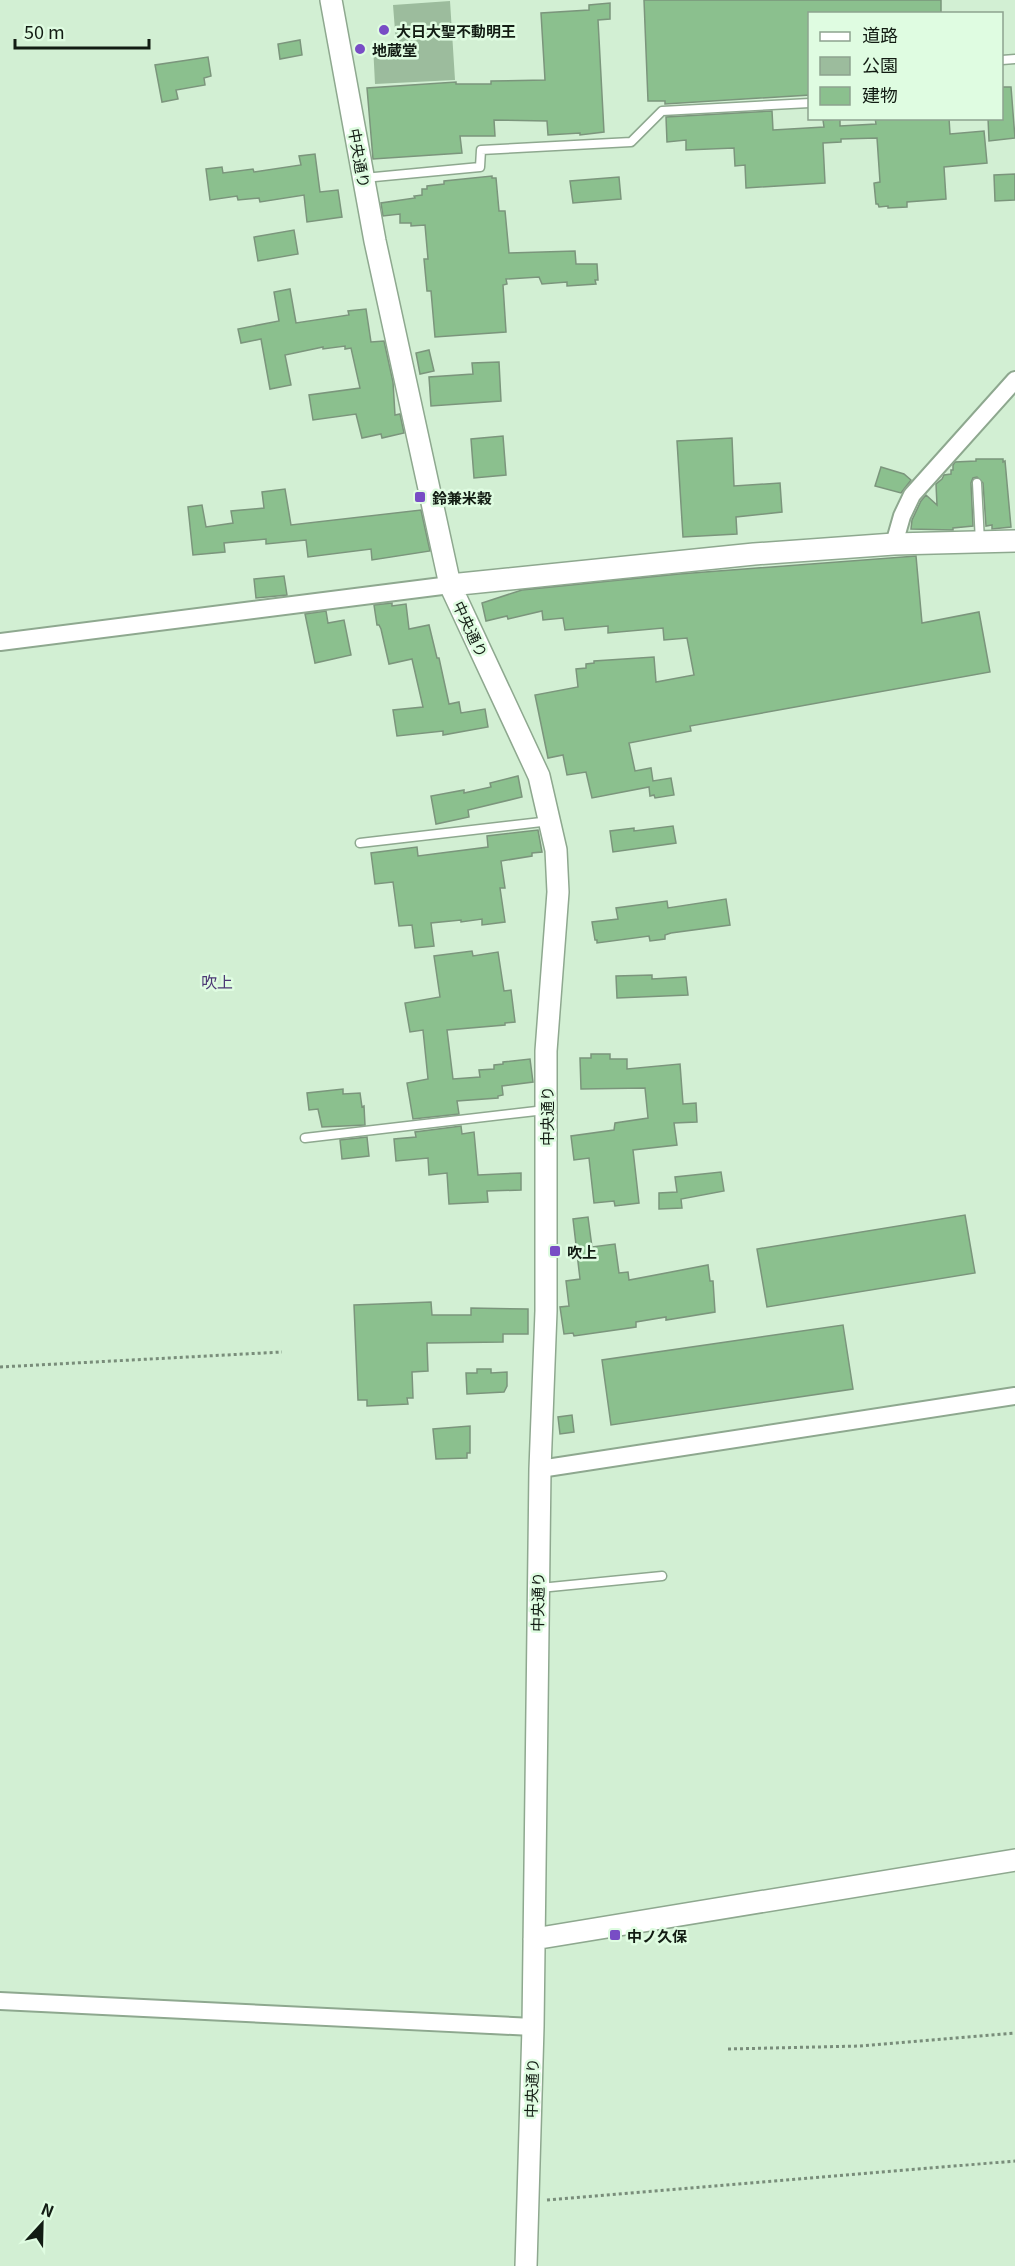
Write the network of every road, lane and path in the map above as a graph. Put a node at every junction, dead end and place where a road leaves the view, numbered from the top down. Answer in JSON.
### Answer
{"nodes":[{"id":1,"x":331,"y":0,"type":"edge"},
{"id":2,"x":808,"y":103,"type":"edge"},
{"id":3,"x":363,"y":178,"type":"junction"},
{"id":4,"x":1015,"y":380,"type":"edge"},
{"id":5,"x":977,"y":483,"type":"dead end"},
{"id":6,"x":1015,"y":541,"type":"edge"},
{"id":7,"x":980,"y":542,"type":"junction"},
{"id":8,"x":894,"y":544,"type":"junction"},
{"id":9,"x":450,"y":585,"type":"junction"},
{"id":10,"x":0,"y":642,"type":"edge"},
{"id":11,"x":550,"y":821,"type":"junction"},
{"id":12,"x":360,"y":843,"type":"dead end"},
{"id":13,"x":545,"y":1110,"type":"junction"},
{"id":14,"x":304,"y":1138,"type":"dead end"},
{"id":15,"x":282,"y":1352,"type":"dead end"},
{"id":16,"x":0,"y":1367,"type":"edge"},
{"id":17,"x":1015,"y":1396,"type":"edge"},
{"id":18,"x":540,"y":1469,"type":"junction"},
{"id":19,"x":662,"y":1576,"type":"dead end"},
{"id":20,"x":537,"y":1589,"type":"junction"},
{"id":21,"x":1015,"y":1860,"type":"edge"},
{"id":22,"x":534,"y":1940,"type":"junction"},
{"id":23,"x":0,"y":2001,"type":"edge"},
{"id":24,"x":533,"y":2027,"type":"junction"},
{"id":25,"x":1015,"y":2033,"type":"edge"},
{"id":26,"x":728,"y":2049,"type":"dead end"},
{"id":27,"x":1015,"y":2161,"type":"edge"},
{"id":28,"x":527,"y":2202,"type":"junction"},
{"id":29,"x":526,"y":2266,"type":"edge"}],
"edges":[{"from":1,"to":3,"type":"street","name":"中央通り"},
{"from":2,"to":3,"type":"lane"},
{"from":3,"to":9,"type":"street","name":"中央通り"},
{"from":4,"to":8,"type":"street"},
{"from":5,"to":7,"type":"lane"},
{"from":6,"to":7,"type":"street"},
{"from":7,"to":8,"type":"street"},
{"from":8,"to":9,"type":"street"},
{"from":9,"to":10,"type":"street"},
{"from":9,"to":11,"type":"street","name":"中央通り"},
{"from":11,"to":12,"type":"lane"},
{"from":11,"to":13,"type":"street","name":"中央通り"},
{"from":13,"to":14,"type":"lane"},
{"from":13,"to":18,"type":"street","name":"中央通り"},
{"from":15,"to":16,"type":"path"},
{"from":17,"to":18,"type":"street"},
{"from":18,"to":20,"type":"street","name":"中央通り"},
{"from":19,"to":20,"type":"lane"},
{"from":20,"to":22,"type":"street","name":"中央通り"},
{"from":21,"to":22,"type":"street"},
{"from":22,"to":24,"type":"street","name":"中央通り"},
{"from":23,"to":24,"type":"street"},
{"from":24,"to":28,"type":"street","name":"中央通り"},
{"from":25,"to":26,"type":"path"},
{"from":27,"to":28,"type":"path"},
{"from":28,"to":29,"type":"street","name":"中央通り"}]}
